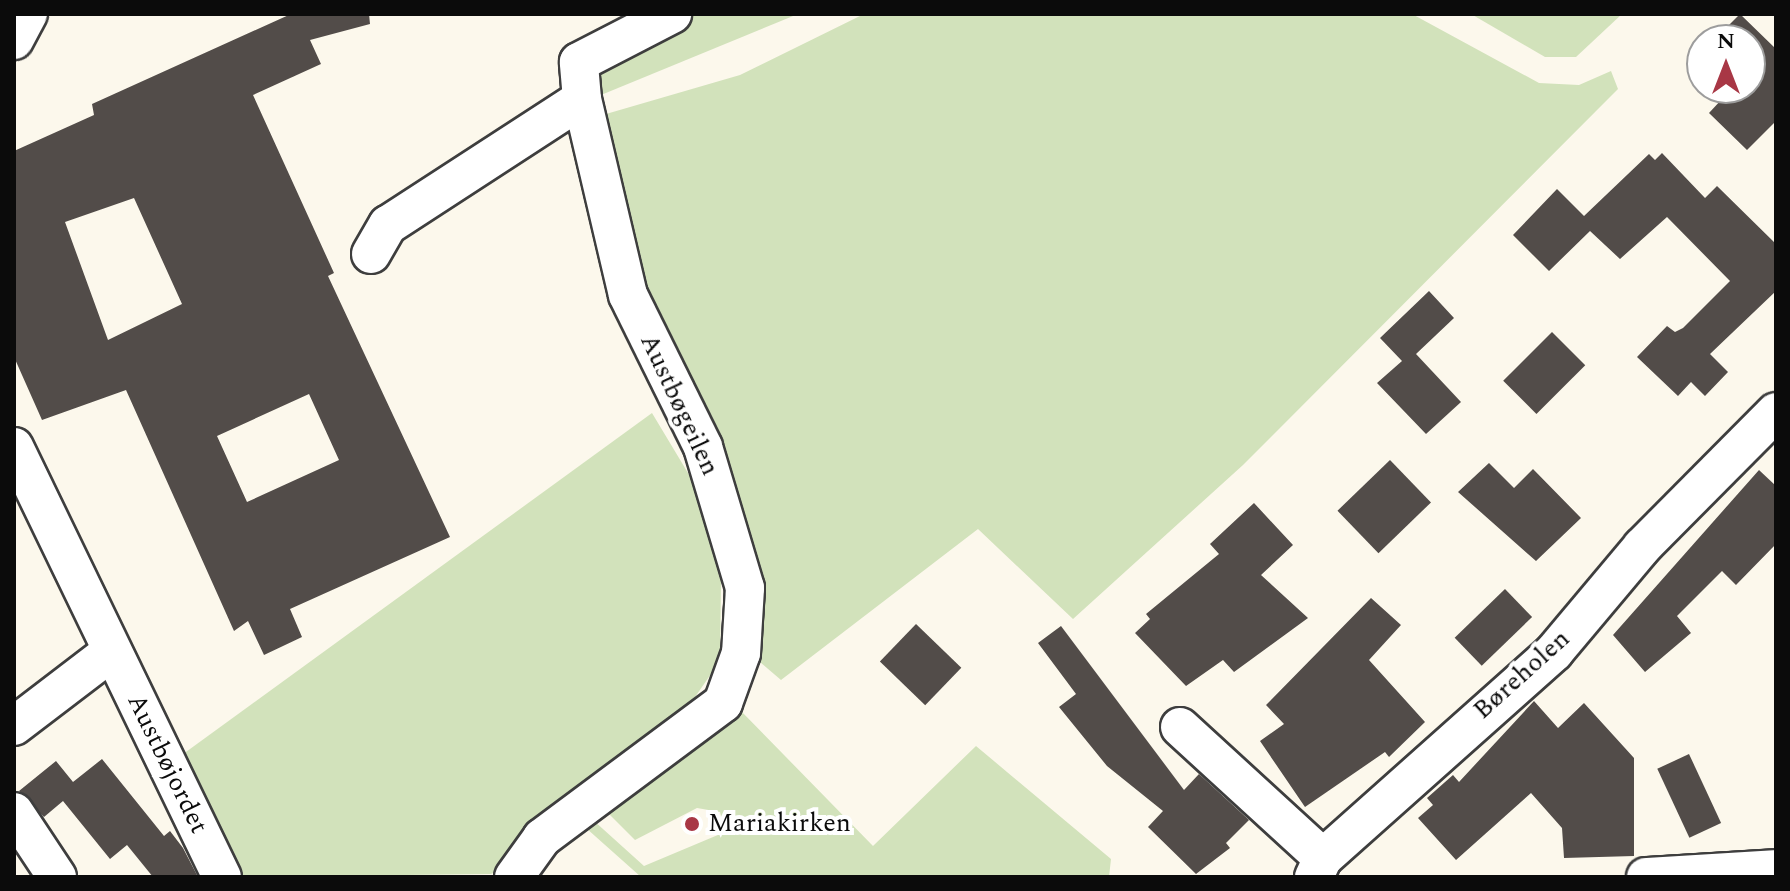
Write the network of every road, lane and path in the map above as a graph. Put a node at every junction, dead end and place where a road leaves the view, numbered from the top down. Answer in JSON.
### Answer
{"nodes":[{"id":1,"x":28,"y":14,"type":"edge"},
{"id":2,"x":672,"y":14,"type":"edge"},
{"id":3,"x":14,"y":40,"type":"edge"},
{"id":4,"x":580,"y":80,"type":"junction"},
{"id":5,"x":371,"y":254,"type":"dead end"},
{"id":6,"x":1776,"y":412,"type":"edge"},
{"id":7,"x":14,"y":447,"type":"edge"},
{"id":8,"x":112,"y":651,"type":"junction"},
{"id":9,"x":14,"y":726,"type":"edge"},
{"id":10,"x":1180,"y":727,"type":"dead end"},
{"id":11,"x":14,"y":812,"type":"edge"},
{"id":12,"x":1318,"y":867,"type":"edge"},
{"id":13,"x":1776,"y":869,"type":"edge"},
{"id":14,"x":57,"y":877,"type":"edge"},
{"id":15,"x":222,"y":877,"type":"edge"},
{"id":16,"x":514,"y":877,"type":"edge"},
{"id":17,"x":1646,"y":877,"type":"edge"}],
"edges":[{"from":1,"to":3,"type":"street"},
{"from":2,"to":4,"type":"street"},
{"from":4,"to":5,"type":"street"},
{"from":4,"to":16,"type":"street","name":"Austbøgeilen"},
{"from":6,"to":12,"type":"street","name":"Børeholen"},
{"from":7,"to":8,"type":"street","name":"Austbøjordet"},
{"from":8,"to":9,"type":"street"},
{"from":8,"to":15,"type":"street","name":"Austbøjordet"},
{"from":10,"to":12,"type":"street","name":"Børeholen"},
{"from":11,"to":14,"type":"street"},
{"from":13,"to":17,"type":"street"}]}
